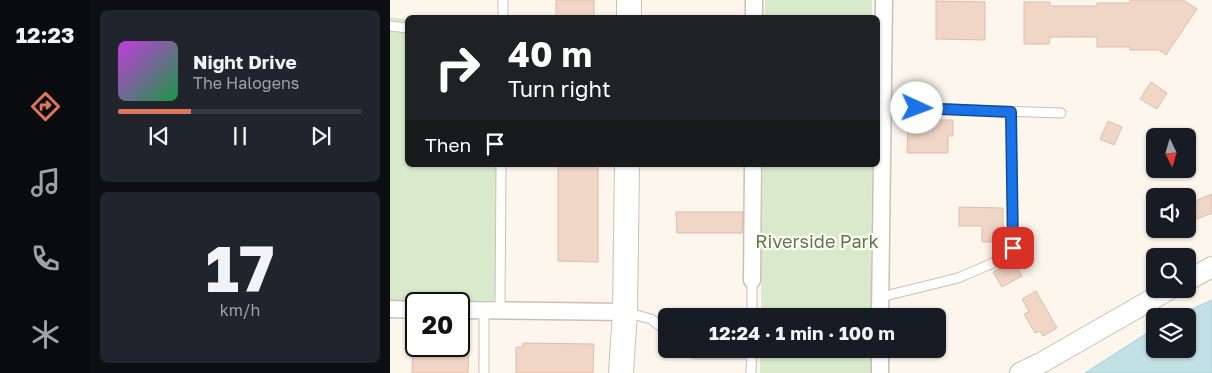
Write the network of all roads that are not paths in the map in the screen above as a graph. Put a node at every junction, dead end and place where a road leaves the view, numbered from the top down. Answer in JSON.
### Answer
{"nodes":[{"id":1,"x":503,"y":0,"type":"edge"},
{"id":2,"x":629,"y":0,"type":"edge"},
{"id":3,"x":754,"y":0,"type":"edge"},
{"id":4,"x":884,"y":0,"type":"edge"},
{"id":5,"x":503,"y":15,"type":"edge"},
{"id":6,"x":629,"y":15,"type":"edge"},
{"id":7,"x":754,"y":15,"type":"edge"},
{"id":8,"x":390,"y":26,"type":"edge"},
{"id":9,"x":405,"y":28,"type":"edge"},
{"id":10,"x":883,"y":107,"type":"junction"},
{"id":11,"x":1011,"y":112,"type":"junction"},
{"id":12,"x":1061,"y":114,"type":"dead end"},
{"id":13,"x":501,"y":167,"type":"edge"},
{"id":14,"x":627,"y":167,"type":"edge"},
{"id":15,"x":753,"y":167,"type":"edge"},
{"id":16,"x":1212,"y":268,"type":"edge"},
{"id":17,"x":1196,"y":276,"type":"edge"},
{"id":18,"x":752,"y":280,"type":"joint"},
{"id":19,"x":880,"y":297,"type":"junction"},
{"id":20,"x":1154,"y":298,"type":"edge"},
{"id":21,"x":752,"y":308,"type":"edge"},
{"id":22,"x":880,"y":308,"type":"edge"},
{"id":23,"x":390,"y":309,"type":"edge"},
{"id":24,"x":405,"y":310,"type":"edge"},
{"id":25,"x":470,"y":310,"type":"edge"},
{"id":26,"x":492,"y":310,"type":"junction"},
{"id":27,"x":625,"y":312,"type":"junction"},
{"id":28,"x":658,"y":324,"type":"edge"},
{"id":29,"x":752,"y":358,"type":"edge"},
{"id":30,"x":880,"y":358,"type":"edge"},
{"id":31,"x":484,"y":373,"type":"edge"},
{"id":32,"x":620,"y":373,"type":"edge"},
{"id":33,"x":751,"y":373,"type":"edge"},
{"id":34,"x":880,"y":373,"type":"edge"},
{"id":35,"x":1020,"y":373,"type":"edge"}],
"edges":[{"from":1,"to":5,"type":"lane"},
{"from":2,"to":6,"type":"main road"},
{"from":3,"to":7,"type":"street"},
{"from":4,"to":10,"type":"street"},
{"from":8,"to":9,"type":"lane"},
{"from":10,"to":11,"type":"lane"},
{"from":10,"to":19,"type":"street"},
{"from":11,"to":12,"type":"lane"},
{"from":11,"to":19,"type":"lane"},
{"from":13,"to":26,"type":"lane"},
{"from":14,"to":27,"type":"main road"},
{"from":15,"to":18,"type":"street"},
{"from":16,"to":17,"type":"street"},
{"from":18,"to":21,"type":"lane"},
{"from":19,"to":22,"type":"street"},
{"from":20,"to":35,"type":"street"},
{"from":23,"to":24,"type":"street"},
{"from":25,"to":26,"type":"street"},
{"from":26,"to":27,"type":"street"},
{"from":26,"to":31,"type":"lane"},
{"from":27,"to":28,"type":"lane"},
{"from":27,"to":32,"type":"main road"},
{"from":29,"to":33,"type":"lane"},
{"from":30,"to":34,"type":"street"}]}
